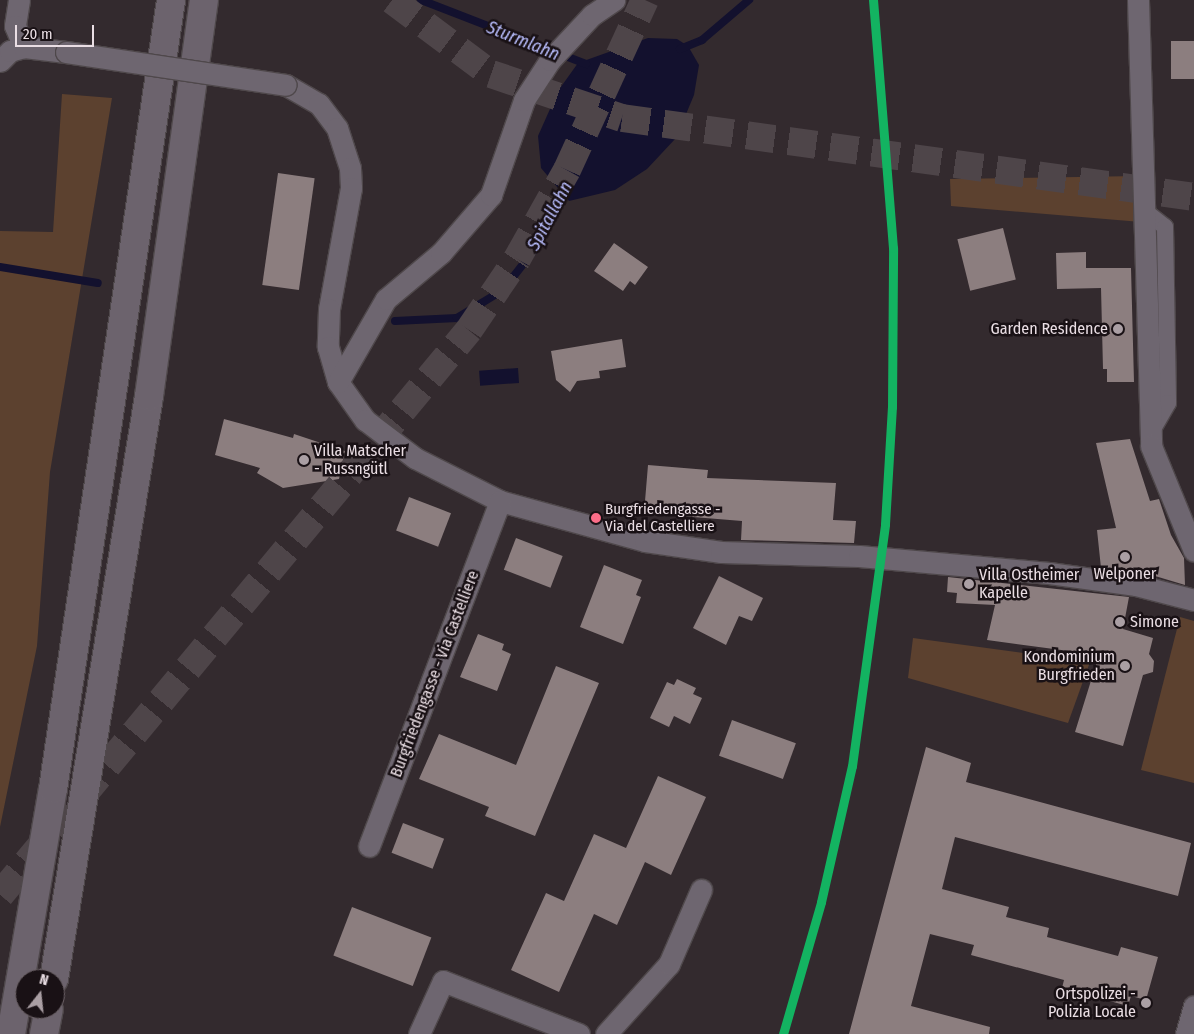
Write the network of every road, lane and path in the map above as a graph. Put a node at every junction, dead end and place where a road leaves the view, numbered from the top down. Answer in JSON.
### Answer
{"nodes":[{"id":1,"x":20,"y":0,"type":"edge"},
{"id":2,"x":171,"y":0,"type":"edge"},
{"id":3,"x":204,"y":0,"type":"edge"},
{"id":4,"x":614,"y":0,"type":"edge"},
{"id":5,"x":1138,"y":0,"type":"edge"},
{"id":6,"x":24,"y":47,"type":"junction"},
{"id":7,"x":0,"y":61,"type":"edge"},
{"id":8,"x":1146,"y":212,"type":"junction"},
{"id":9,"x":338,"y":382,"type":"junction"},
{"id":10,"x":1151,"y":432,"type":"junction"},
{"id":11,"x":500,"y":501,"type":"junction"},
{"id":12,"x":1194,"y":551,"type":"edge"},
{"id":13,"x":1194,"y":600,"type":"edge"},
{"id":14,"x":369,"y":846,"type":"dead end"},
{"id":15,"x":702,"y":890,"type":"dead end"},
{"id":16,"x":56,"y":969,"type":"edge"},
{"id":17,"x":1194,"y":1006,"type":"edge"},
{"id":18,"x":47,"y":1019,"type":"edge"},
{"id":19,"x":11,"y":1034,"type":"edge"},
{"id":20,"x":44,"y":1034,"type":"edge"},
{"id":21,"x":419,"y":1034,"type":"edge"},
{"id":22,"x":579,"y":1034,"type":"edge"},
{"id":23,"x":606,"y":1034,"type":"edge"},
{"id":24,"x":1186,"y":1034,"type":"edge"}],
"edges":[{"from":1,"to":6,"type":"street"},
{"from":2,"to":19,"type":"highway"},
{"from":3,"to":16,"type":"highway"},
{"from":4,"to":9,"type":"street"},
{"from":5,"to":8,"type":"street"},
{"from":6,"to":7,"type":"street"},
{"from":6,"to":9,"type":"street","bridge":true},
{"from":8,"to":10,"type":"street"},
{"from":8,"to":10,"type":"street"},
{"from":9,"to":11,"type":"street"},
{"from":10,"to":12,"type":"street"},
{"from":11,"to":13,"type":"street"},
{"from":11,"to":14,"type":"street","name":"Burgfriedengasse - Via Castelliere"},
{"from":15,"to":23,"type":"street"},
{"from":17,"to":24,"type":"street"},
{"from":18,"to":20,"type":"highway"},
{"from":21,"to":22,"type":"street"}]}
